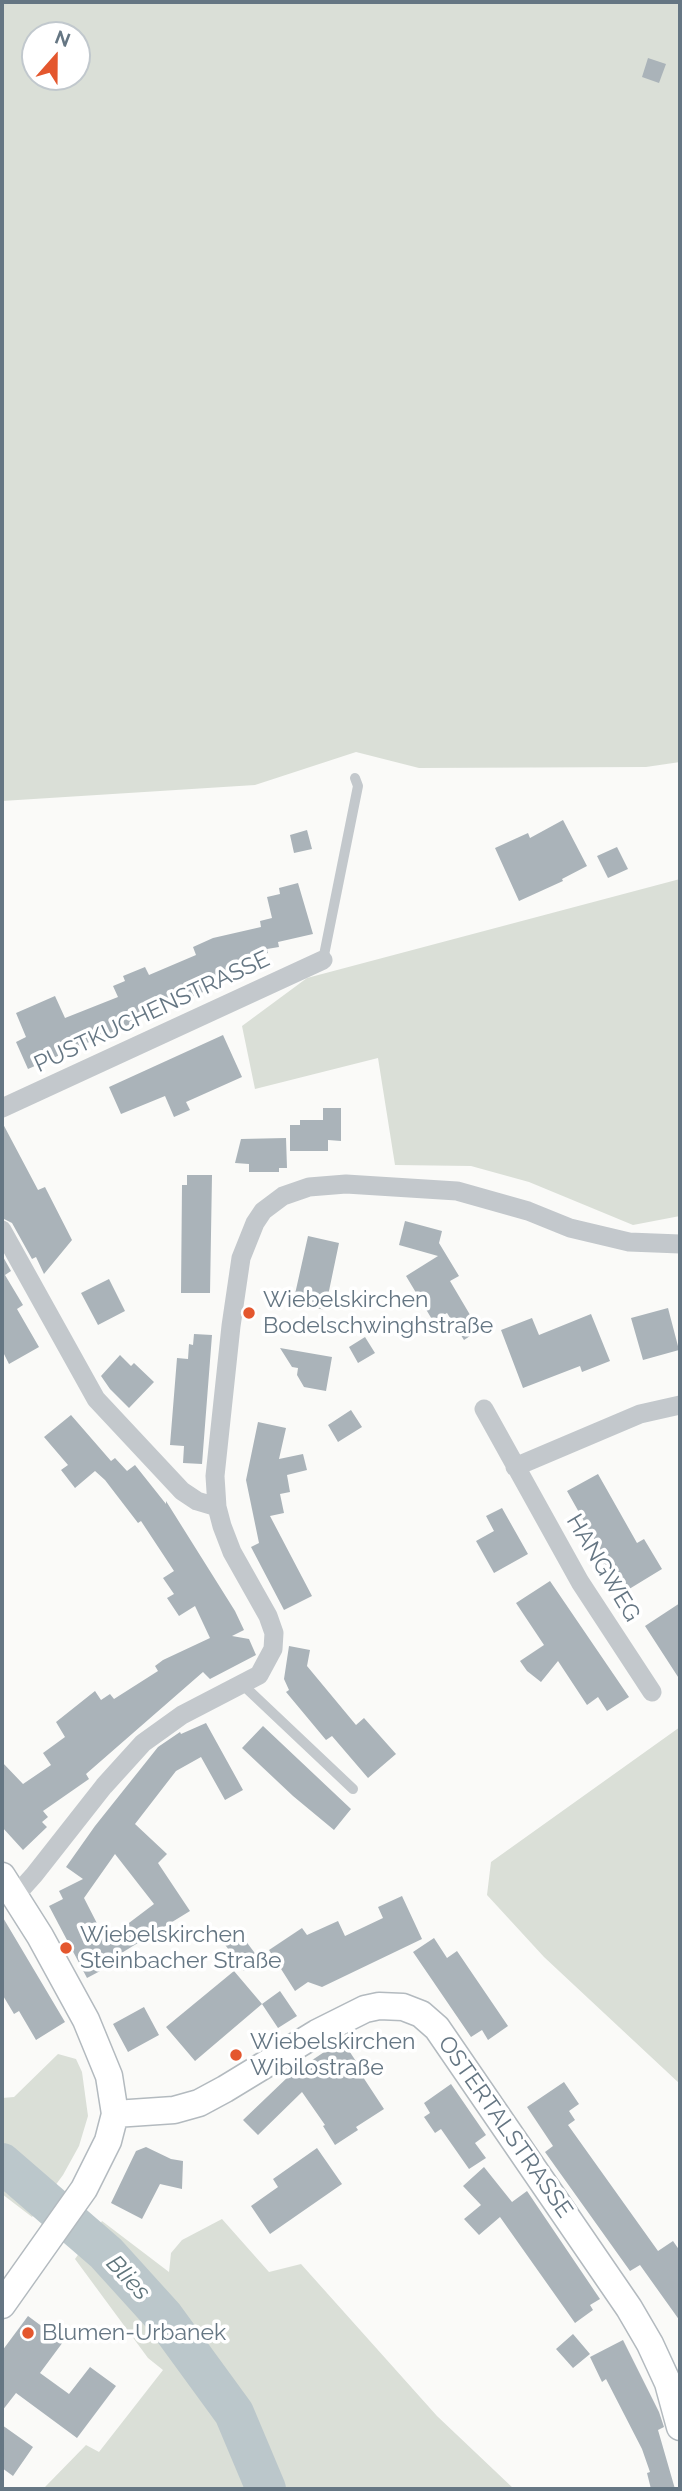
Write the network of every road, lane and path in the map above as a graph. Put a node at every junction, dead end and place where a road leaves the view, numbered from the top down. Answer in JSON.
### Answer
{"nodes":[{"id":1,"x":355,"y":778,"type":"dead end"},
{"id":2,"x":323,"y":960,"type":"joint"},
{"id":3,"x":2,"y":1108,"type":"edge"},
{"id":4,"x":2,"y":1230,"type":"edge"},
{"id":5,"x":680,"y":1244,"type":"edge"},
{"id":6,"x":680,"y":1405,"type":"edge"},
{"id":7,"x":484,"y":1409,"type":"dead end"},
{"id":8,"x":515,"y":1467,"type":"junction"},
{"id":9,"x":217,"y":1507,"type":"junction"},
{"id":10,"x":243,"y":1685,"type":"junction"},
{"id":11,"x":652,"y":1692,"type":"dead end"},
{"id":12,"x":353,"y":1789,"type":"dead end"},
{"id":13,"x":9,"y":1885,"type":"edge"},
{"id":14,"x":114,"y":2114,"type":"junction"},
{"id":15,"x":2,"y":2305,"type":"edge"},
{"id":16,"x":680,"y":2427,"type":"edge"}],
"edges":[{"from":1,"to":2,"type":"lane"},
{"from":2,"to":3,"type":"street","name":"PUSTKUCHENSTRASSE"},
{"from":4,"to":9,"type":"street"},
{"from":5,"to":9,"type":"street"},
{"from":6,"to":8,"type":"street"},
{"from":7,"to":8,"type":"street","name":"HANGWEG"},
{"from":8,"to":11,"type":"street","name":"HANGWEG"},
{"from":9,"to":10,"type":"street"},
{"from":10,"to":12,"type":"lane"},
{"from":10,"to":13,"type":"street"},
{"from":13,"to":14,"type":"main road"},
{"from":14,"to":15,"type":"main road"},
{"from":14,"to":16,"type":"main road","name":"OSTERTALSTRASSE"}]}
